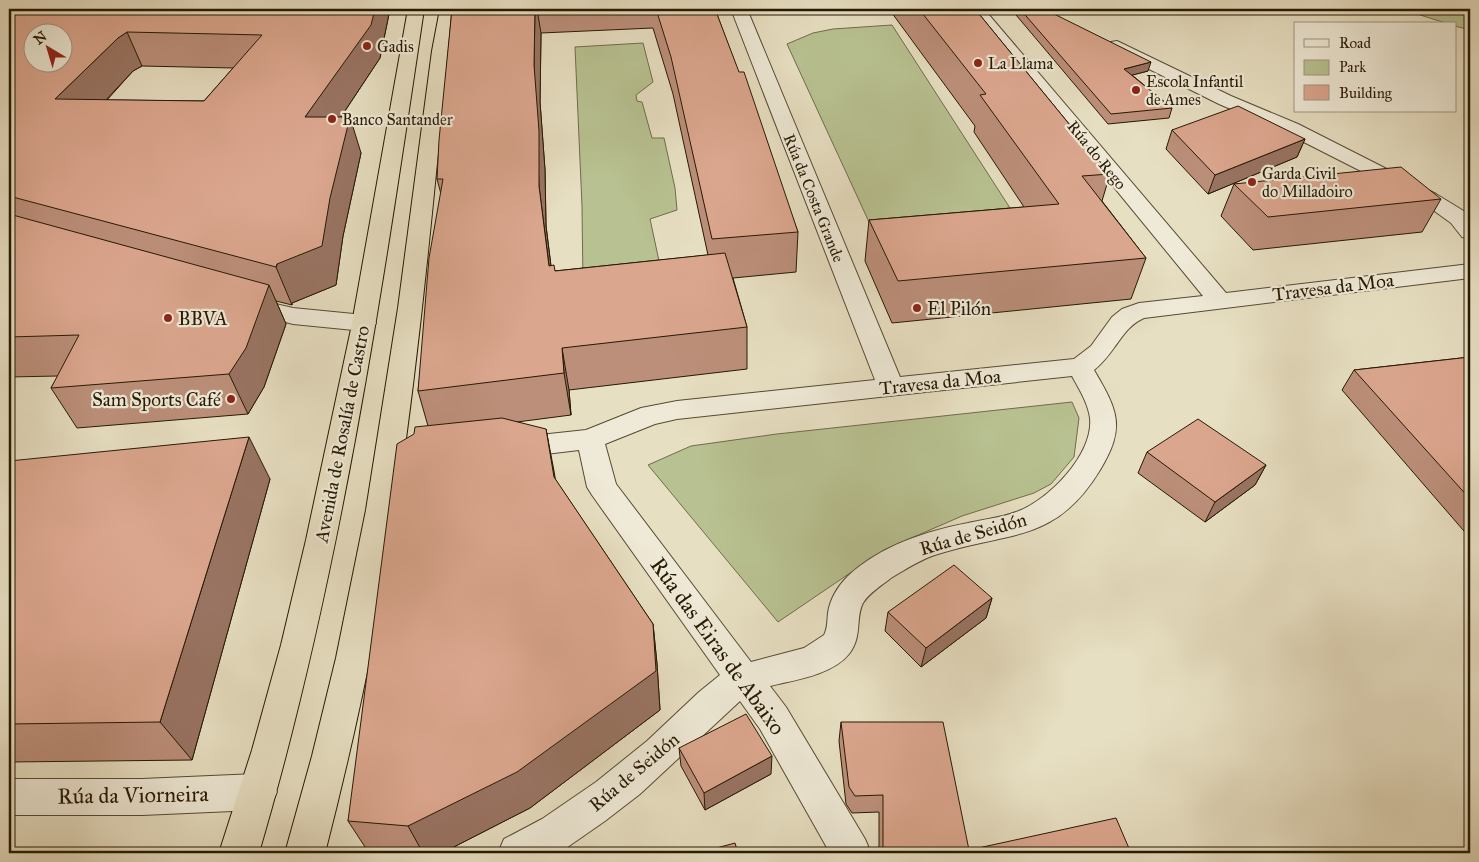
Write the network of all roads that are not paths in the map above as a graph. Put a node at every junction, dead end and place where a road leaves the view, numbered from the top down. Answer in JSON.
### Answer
{"nodes":[{"id":1,"x":416,"y":9,"type":"edge"},
{"id":2,"x":448,"y":9,"type":"edge"},
{"id":3,"x":739,"y":9,"type":"edge"},
{"id":4,"x":976,"y":9,"type":"edge"},
{"id":5,"x":1101,"y":38,"type":"edge"},
{"id":6,"x":1429,"y":198,"type":"junction"},
{"id":7,"x":1470,"y":206,"type":"edge"},
{"id":8,"x":1470,"y":232,"type":"edge"},
{"id":9,"x":1470,"y":272,"type":"edge"},
{"id":10,"x":221,"y":297,"type":"edge"},
{"id":11,"x":1219,"y":300,"type":"junction"},
{"id":12,"x":364,"y":323,"type":"junction"},
{"id":13,"x":1080,"y":367,"type":"junction"},
{"id":14,"x":890,"y":388,"type":"junction"},
{"id":15,"x":590,"y":439,"type":"junction"},
{"id":16,"x":486,"y":450,"type":"edge"},
{"id":17,"x":743,"y":680,"type":"junction"},
{"id":18,"x":258,"y":792,"type":"junction"},
{"id":19,"x":9,"y":797,"type":"edge"},
{"id":20,"x":240,"y":853,"type":"edge"},
{"id":21,"x":305,"y":853,"type":"edge"},
{"id":22,"x":518,"y":853,"type":"edge"},
{"id":23,"x":851,"y":853,"type":"edge"}],
"edges":[{"from":1,"to":12,"type":"highway","name":"Avenida de Rosalía de Castro"},
{"from":2,"to":21,"type":"highway"},
{"from":3,"to":14,"type":"street","name":"Rúa da Costa Grande"},
{"from":4,"to":11,"type":"street","name":"Rúa do Rego"},
{"from":5,"to":6,"type":"street"},
{"from":6,"to":7,"type":"street"},
{"from":6,"to":8,"type":"street"},
{"from":9,"to":11,"type":"street","name":"Travesa da Moa"},
{"from":10,"to":12,"type":"street"},
{"from":11,"to":13,"type":"street","name":"Travesa da Moa"},
{"from":12,"to":18,"type":"highway","name":"Avenida de Rosalía de Castro"},
{"from":13,"to":14,"type":"street","name":"Travesa da Moa"},
{"from":13,"to":17,"type":"street","name":"Rúa de Seidón"},
{"from":14,"to":15,"type":"street","name":"Travesa da Moa"},
{"from":15,"to":16,"type":"street","name":"Travesa da Moa"},
{"from":15,"to":17,"type":"street","name":"Rúa das Eiras de Abaixo"},
{"from":17,"to":22,"type":"street","name":"Rúa de Seidón"},
{"from":17,"to":23,"type":"street","name":"Rúa das Eiras de Abaixo"},
{"from":18,"to":19,"type":"street","name":"Rúa da Viorneira"},
{"from":18,"to":20,"type":"highway","name":"Avenida de Rosalía de Castro"}]}
